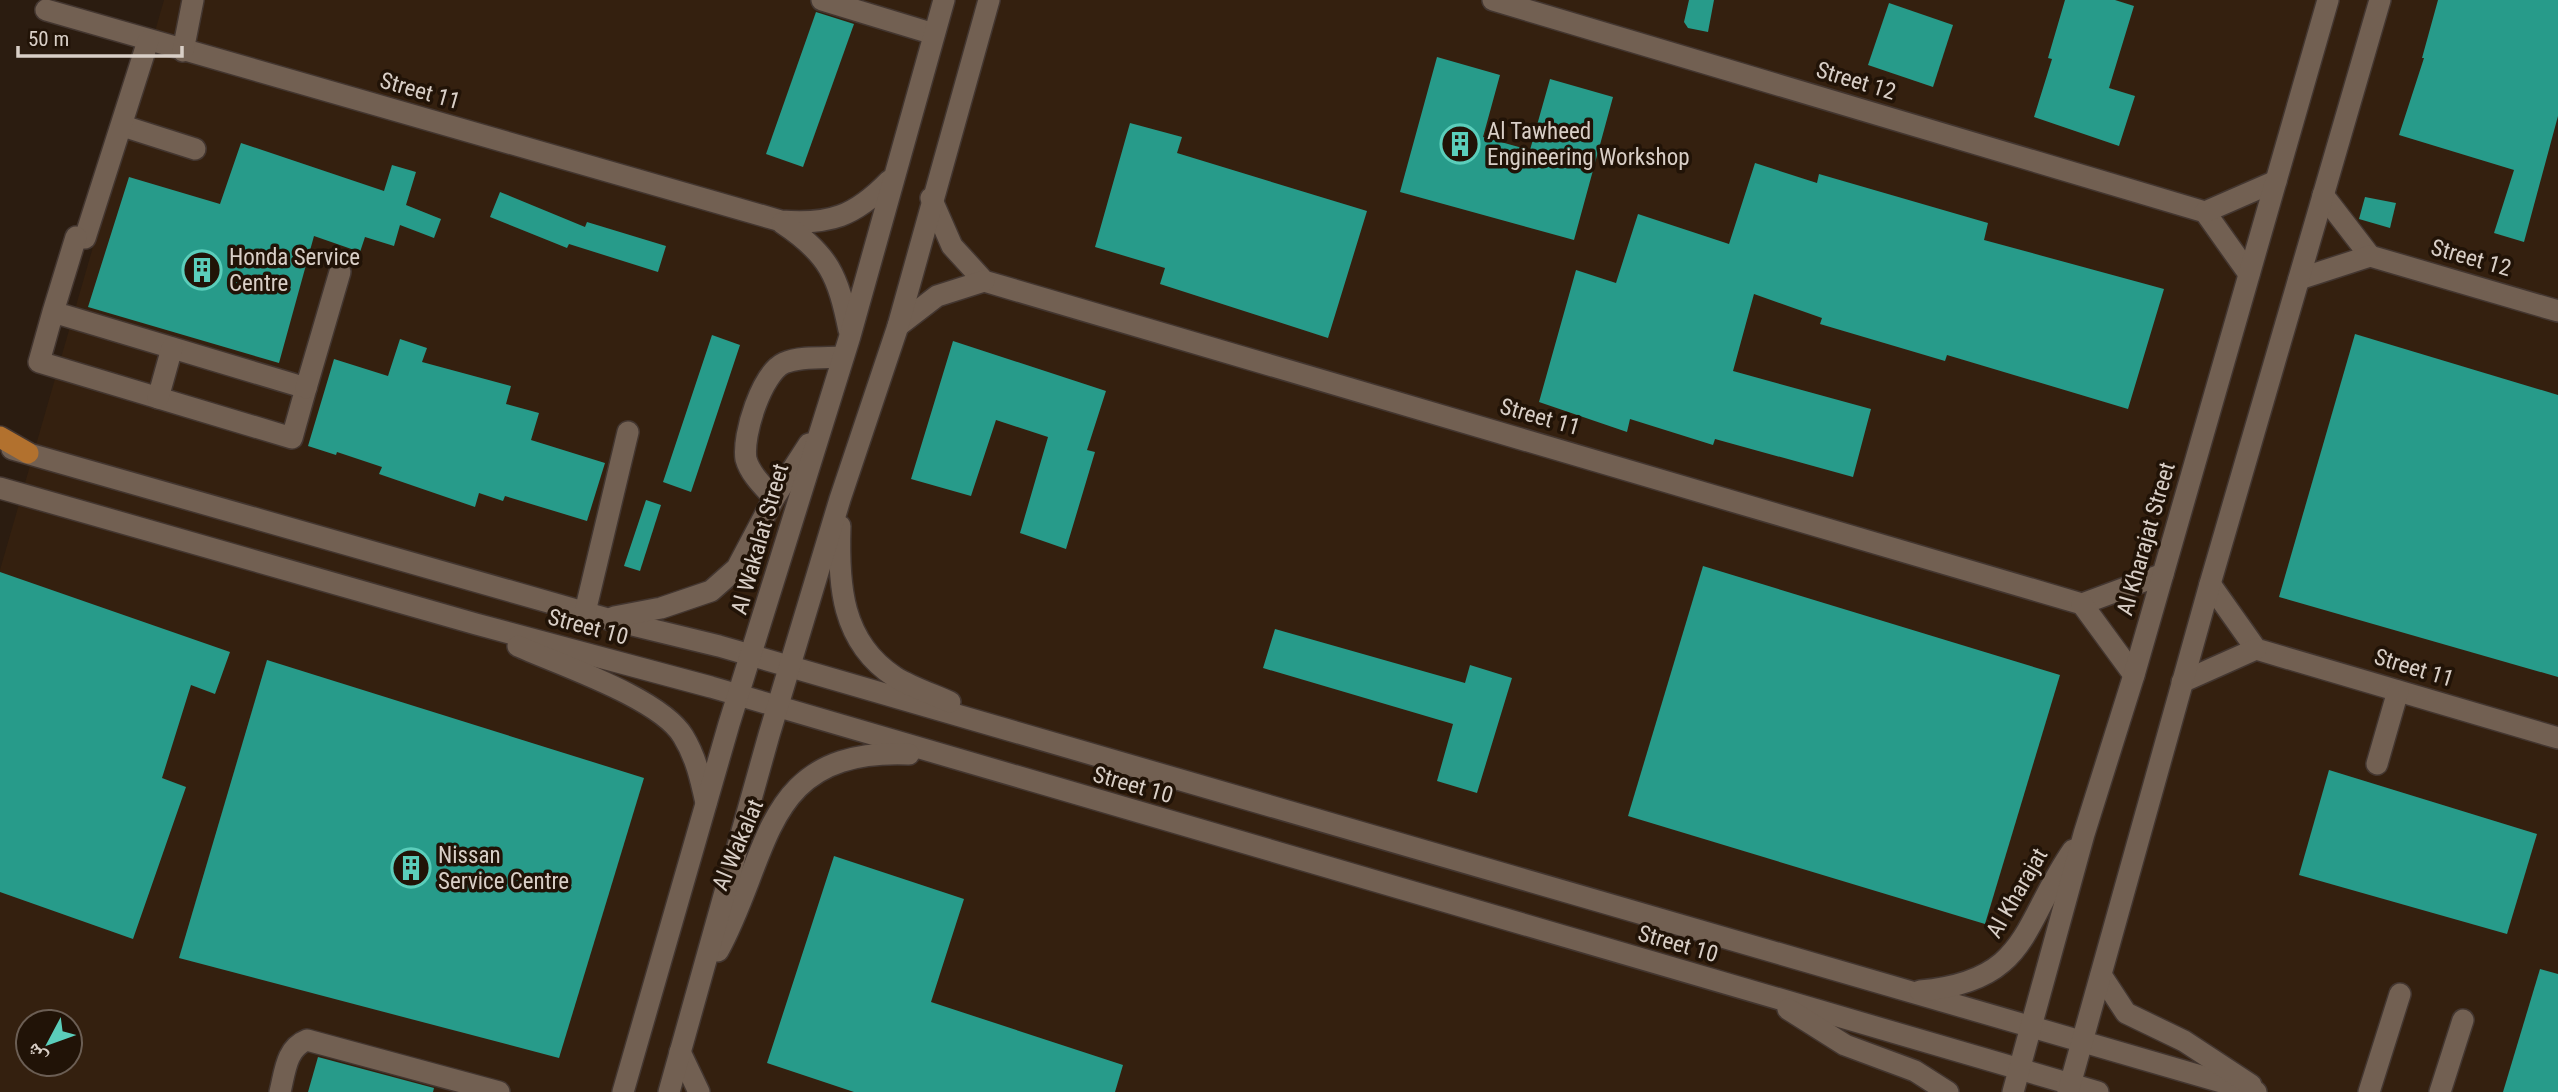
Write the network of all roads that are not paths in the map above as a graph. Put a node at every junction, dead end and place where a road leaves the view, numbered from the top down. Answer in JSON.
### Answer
{"nodes":[{"id":1,"x":193,"y":0,"type":"edge"},
{"id":2,"x":822,"y":0,"type":"edge"},
{"id":3,"x":944,"y":0,"type":"edge"},
{"id":4,"x":989,"y":0,"type":"edge"},
{"id":5,"x":1493,"y":0,"type":"edge"},
{"id":6,"x":2329,"y":0,"type":"edge"},
{"id":7,"x":2380,"y":0,"type":"edge"},
{"id":8,"x":46,"y":10,"type":"dead end"},
{"id":9,"x":934,"y":34,"type":"junction"},
{"id":10,"x":148,"y":41,"type":"junction"},
{"id":11,"x":183,"y":51,"type":"junction"},
{"id":12,"x":122,"y":126,"type":"junction"},
{"id":13,"x":195,"y":149,"type":"dead end"},
{"id":14,"x":892,"y":178,"type":"junction"},
{"id":15,"x":2276,"y":181,"type":"junction"},
{"id":16,"x":2323,"y":195,"type":"junction"},
{"id":17,"x":931,"y":198,"type":"junction"},
{"id":18,"x":2205,"y":212,"type":"junction"},
{"id":19,"x":780,"y":221,"type":"junction"},
{"id":20,"x":2370,"y":256,"type":"junction"},
{"id":21,"x":340,"y":272,"type":"dead end"},
{"id":22,"x":2249,"y":274,"type":"junction"},
{"id":23,"x":2299,"y":279,"type":"junction"},
{"id":24,"x":984,"y":281,"type":"junction"},
{"id":25,"x":2558,"y":311,"type":"edge"},
{"id":26,"x":53,"y":312,"type":"junction"},
{"id":27,"x":898,"y":326,"type":"junction"},
{"id":28,"x":846,"y":347,"type":"junction"},
{"id":29,"x":172,"y":348,"type":"junction"},
{"id":30,"x":306,"y":388,"type":"junction"},
{"id":31,"x":158,"y":398,"type":"junction"},
{"id":32,"x":821,"y":425,"type":"junction"},
{"id":33,"x":628,"y":432,"type":"dead end"},
{"id":34,"x":0,"y":437,"type":"edge"},
{"id":35,"x":0,"y":446,"type":"edge"},
{"id":36,"x":27,"y":453,"type":"junction"},
{"id":37,"x":0,"y":488,"type":"edge"},
{"id":38,"x":774,"y":498,"type":"junction"},
{"id":39,"x":841,"y":499,"type":"junction"},
{"id":40,"x":2163,"y":573,"type":"junction"},
{"id":41,"x":2210,"y":584,"type":"junction"},
{"id":42,"x":2082,"y":604,"type":"junction"},
{"id":43,"x":585,"y":612,"type":"junction"},
{"id":44,"x":608,"y":619,"type":"junction"},
{"id":45,"x":476,"y":624,"type":"junction"},
{"id":46,"x":2256,"y":649,"type":"junction"},
{"id":47,"x":752,"y":657,"type":"junction"},
{"id":48,"x":789,"y":668,"type":"junction"},
{"id":49,"x":2134,"y":675,"type":"junction"},
{"id":50,"x":2182,"y":682,"type":"junction"},
{"id":51,"x":2398,"y":691,"type":"junction"},
{"id":52,"x":739,"y":696,"type":"junction"},
{"id":53,"x":777,"y":708,"type":"junction"},
{"id":54,"x":1009,"y":729,"type":"junction"},
{"id":55,"x":2558,"y":738,"type":"edge"},
{"id":56,"x":939,"y":756,"type":"junction"},
{"id":57,"x":2377,"y":764,"type":"dead end"},
{"id":58,"x":707,"y":806,"type":"junction"},
{"id":59,"x":2084,"y":834,"type":"junction"},
{"id":60,"x":2101,"y":975,"type":"junction"},
{"id":61,"x":700,"y":986,"type":"junction"},
{"id":62,"x":1907,"y":992,"type":"junction"},
{"id":63,"x":2400,"y":994,"type":"dead end"},
{"id":64,"x":1775,"y":999,"type":"junction"},
{"id":65,"x":2463,"y":1020,"type":"dead end"},
{"id":66,"x":2031,"y":1026,"type":"junction"},
{"id":67,"x":2082,"y":1041,"type":"junction"},
{"id":68,"x":680,"y":1052,"type":"junction"},
{"id":69,"x":2020,"y":1069,"type":"junction"},
{"id":70,"x":2069,"y":1088,"type":"edge"},
{"id":71,"x":280,"y":1092,"type":"edge"},
{"id":72,"x":499,"y":1092,"type":"edge"},
{"id":73,"x":623,"y":1092,"type":"edge"},
{"id":74,"x":669,"y":1092,"type":"edge"},
{"id":75,"x":699,"y":1092,"type":"edge"},
{"id":76,"x":1948,"y":1092,"type":"edge"},
{"id":77,"x":2013,"y":1092,"type":"edge"},
{"id":78,"x":2098,"y":1092,"type":"edge"},
{"id":79,"x":2258,"y":1092,"type":"edge"},
{"id":80,"x":2369,"y":1092,"type":"edge"},
{"id":81,"x":2440,"y":1092,"type":"edge"}],
"edges":[{"from":1,"to":11,"type":"street"},
{"from":2,"to":9,"type":"street"},
{"from":3,"to":9,"type":"street","name":"Al Wakalat Street"},
{"from":4,"to":17,"type":"street"},
{"from":5,"to":18,"type":"street","name":"Street 12"},
{"from":6,"to":15,"type":"street","name":"Al Kharajat Street"},
{"from":7,"to":16,"type":"street"},
{"from":8,"to":10,"type":"street","name":"Street 11"},
{"from":9,"to":14,"type":"street","name":"Al Wakalat Street"},
{"from":10,"to":11,"type":"street","name":"Street 11"},
{"from":10,"to":12,"type":"street"},
{"from":11,"to":19,"type":"street","name":"Street 11"},
{"from":12,"to":13,"type":"street"},
{"from":12,"to":26,"type":"street"},
{"from":14,"to":19,"type":"street","name":"Street 11"},
{"from":14,"to":28,"type":"street","name":"Al Wakalat Street"},
{"from":15,"to":18,"type":"street"},
{"from":15,"to":22,"type":"street","name":"Al Kharajat Street"},
{"from":16,"to":20,"type":"street"},
{"from":16,"to":23,"type":"street"},
{"from":17,"to":24,"type":"street"},
{"from":17,"to":27,"type":"street"},
{"from":18,"to":22,"type":"street"},
{"from":19,"to":28,"type":"street","name":"Street 11"},
{"from":20,"to":23,"type":"street"},
{"from":20,"to":25,"type":"street","name":"Street 12"},
{"from":21,"to":30,"type":"street"},
{"from":22,"to":40,"type":"street","name":"Al Kharajat Street"},
{"from":23,"to":41,"type":"street"},
{"from":24,"to":27,"type":"street"},
{"from":24,"to":42,"type":"street","name":"Street 11"},
{"from":26,"to":29,"type":"street"},
{"from":26,"to":31,"type":"street"},
{"from":27,"to":39,"type":"street"},
{"from":28,"to":32,"type":"street","name":"Al Wakalat Street"},
{"from":28,"to":38,"type":"street"},
{"from":29,"to":30,"type":"street"},
{"from":29,"to":31,"type":"street"},
{"from":30,"to":31,"type":"street"},
{"from":32,"to":38,"type":"street"},
{"from":32,"to":47,"type":"street","name":"Al Wakalat Street"},
{"from":33,"to":43,"type":"street"},
{"from":34,"to":36,"type":"main road"},
{"from":35,"to":36,"type":"street","name":"Street 10"},
{"from":36,"to":43,"type":"street","name":"Street 10"},
{"from":37,"to":45,"type":"street","name":"Street 10"},
{"from":38,"to":44,"type":"street"},
{"from":39,"to":48,"type":"street"},
{"from":39,"to":54,"type":"street","name":"Street 10"},
{"from":40,"to":42,"type":"street"},
{"from":40,"to":49,"type":"street","name":"Al Kharajat Street"},
{"from":41,"to":46,"type":"street"},
{"from":41,"to":50,"type":"street"},
{"from":42,"to":49,"type":"street"},
{"from":43,"to":44,"type":"street","name":"Street 10"},
{"from":44,"to":47,"type":"street","name":"Street 10"},
{"from":45,"to":52,"type":"street","name":"Street 10"},
{"from":45,"to":58,"type":"street","name":"Street 10"},
{"from":46,"to":50,"type":"street"},
{"from":46,"to":51,"type":"street","name":"Street 11"},
{"from":47,"to":48,"type":"street","name":"Street 10"},
{"from":47,"to":52,"type":"street","name":"Al Wakalat Street"},
{"from":48,"to":53,"type":"street"},
{"from":48,"to":54,"type":"street","name":"Street 10"},
{"from":49,"to":59,"type":"street","name":"Al Kharajat Street"},
{"from":50,"to":60,"type":"street"},
{"from":51,"to":55,"type":"street","name":"Street 11"},
{"from":51,"to":57,"type":"street"},
{"from":52,"to":53,"type":"street","name":"Street 10"},
{"from":52,"to":58,"type":"street","name":"Al Wakalat Street"},
{"from":53,"to":56,"type":"street","name":"Street 10"},
{"from":53,"to":61,"type":"street"},
{"from":54,"to":62,"type":"street","name":"Street 10"},
{"from":56,"to":61,"type":"street","name":"Al Wakalat"},
{"from":56,"to":64,"type":"street","name":"Street 10"},
{"from":58,"to":73,"type":"street","name":"Al Wakalat Street"},
{"from":59,"to":62,"type":"street","name":"Al Kharajat"},
{"from":59,"to":66,"type":"street","name":"Al Kharajat Street"},
{"from":60,"to":67,"type":"street"},
{"from":60,"to":79,"type":"street","name":"Street 10"},
{"from":61,"to":68,"type":"street"},
{"from":62,"to":66,"type":"street","name":"Street 10"},
{"from":63,"to":80,"type":"street"},
{"from":64,"to":69,"type":"street","name":"Street 10"},
{"from":64,"to":76,"type":"street","name":"Street 10"},
{"from":65,"to":81,"type":"street"},
{"from":66,"to":67,"type":"street","name":"Street 10"},
{"from":66,"to":69,"type":"street","name":"Al Kharajat Street"},
{"from":67,"to":70,"type":"street"},
{"from":67,"to":79,"type":"street","name":"Street 10"},
{"from":68,"to":74,"type":"street"},
{"from":68,"to":75,"type":"street"},
{"from":69,"to":70,"type":"street","name":"Street 10"},
{"from":69,"to":77,"type":"street","name":"Al Kharajat Street"},
{"from":70,"to":78,"type":"street","name":"Street 10"},
{"from":71,"to":72,"type":"street"}]}
